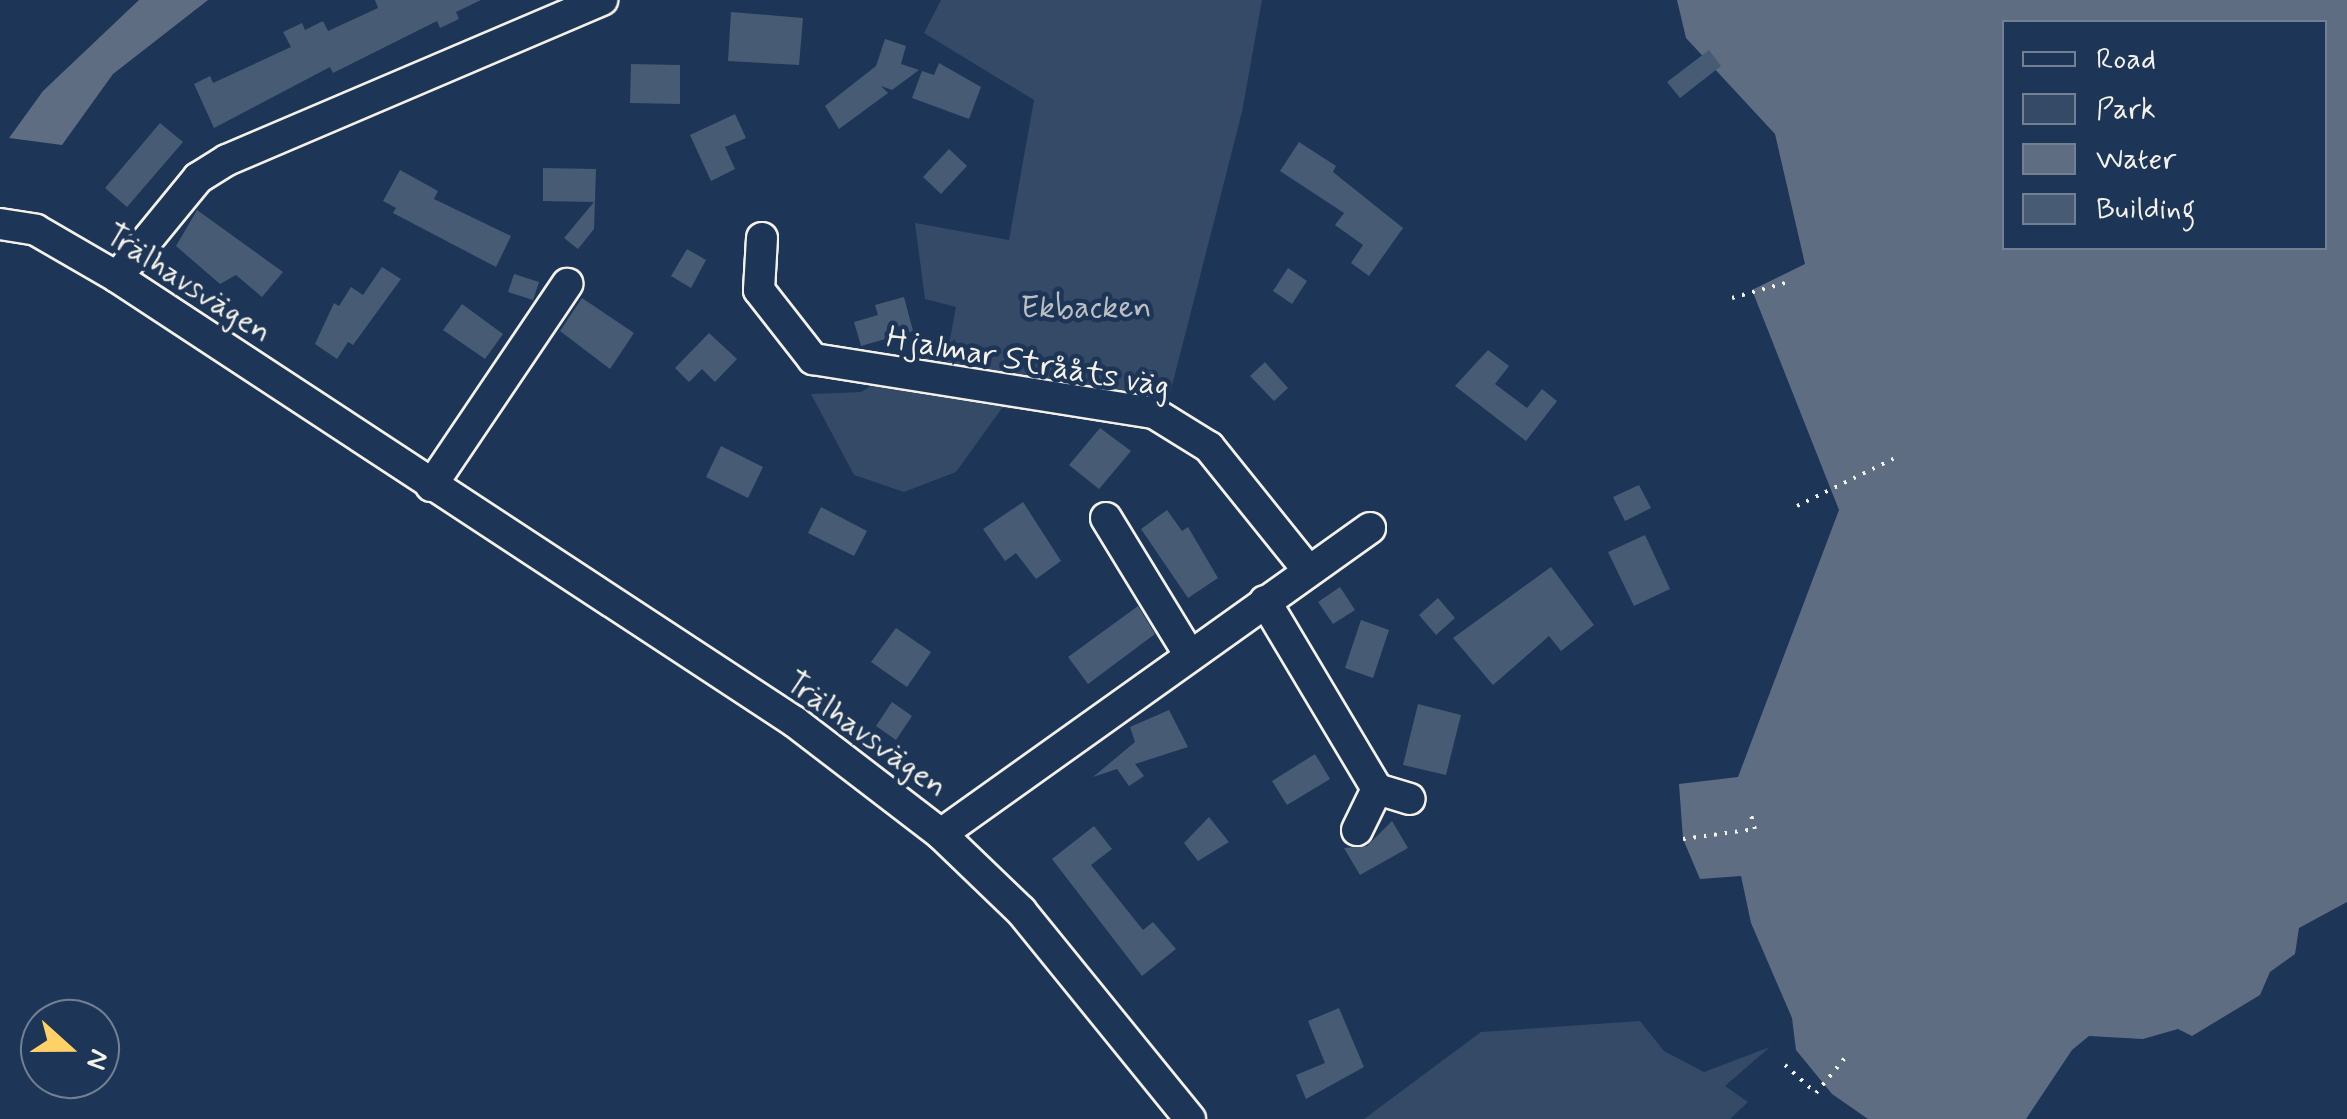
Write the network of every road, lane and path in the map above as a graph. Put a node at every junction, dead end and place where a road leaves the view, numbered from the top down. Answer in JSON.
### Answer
{"nodes":[{"id":1,"x":602,"y":0,"type":"edge"},
{"id":2,"x":0,"y":224,"type":"edge"},
{"id":3,"x":762,"y":238,"type":"dead end"},
{"id":4,"x":117,"y":278,"type":"junction"},
{"id":5,"x":1792,"y":281,"type":"dead end"},
{"id":6,"x":566,"y":284,"type":"dead end"},
{"id":7,"x":1732,"y":298,"type":"dead end"},
{"id":8,"x":1896,"y":458,"type":"dead end"},
{"id":9,"x":431,"y":486,"type":"junction"},
{"id":10,"x":1797,"y":506,"type":"dead end"},
{"id":11,"x":1106,"y":518,"type":"dead end"},
{"id":12,"x":1370,"y":528,"type":"dead end"},
{"id":13,"x":1308,"y":570,"type":"junction"},
{"id":14,"x":1265,"y":602,"type":"junction"},
{"id":15,"x":1190,"y":654,"type":"junction"},
{"id":16,"x":1377,"y":789,"type":"junction"},
{"id":17,"x":1410,"y":799,"type":"dead end"},
{"id":18,"x":1750,"y":810,"type":"dead end"},
{"id":19,"x":1357,"y":830,"type":"dead end"},
{"id":20,"x":941,"y":834,"type":"junction"},
{"id":21,"x":1683,"y":839,"type":"dead end"},
{"id":22,"x":1849,"y":1053,"type":"dead end"},
{"id":23,"x":1784,"y":1065,"type":"dead end"},
{"id":24,"x":1190,"y":1119,"type":"edge"}],
"edges":[{"from":1,"to":4,"type":"street"},
{"from":2,"to":4,"type":"street","name":"Trälhavsvägen"},
{"from":3,"to":13,"type":"street","name":"Hjalmar Strååts väg"},
{"from":4,"to":9,"type":"street","name":"Trälhavsvägen"},
{"from":5,"to":7,"type":"path"},
{"from":6,"to":9,"type":"street"},
{"from":8,"to":10,"type":"path"},
{"from":9,"to":20,"type":"street","name":"Trälhavsvägen"},
{"from":11,"to":15,"type":"street"},
{"from":12,"to":13,"type":"street"},
{"from":13,"to":14,"type":"street"},
{"from":14,"to":15,"type":"street"},
{"from":14,"to":16,"type":"street"},
{"from":15,"to":20,"type":"street"},
{"from":16,"to":17,"type":"street"},
{"from":16,"to":19,"type":"street"},
{"from":18,"to":21,"type":"path"},
{"from":20,"to":24,"type":"street","name":"Trälhavsvägen"},
{"from":22,"to":23,"type":"path"}]}
